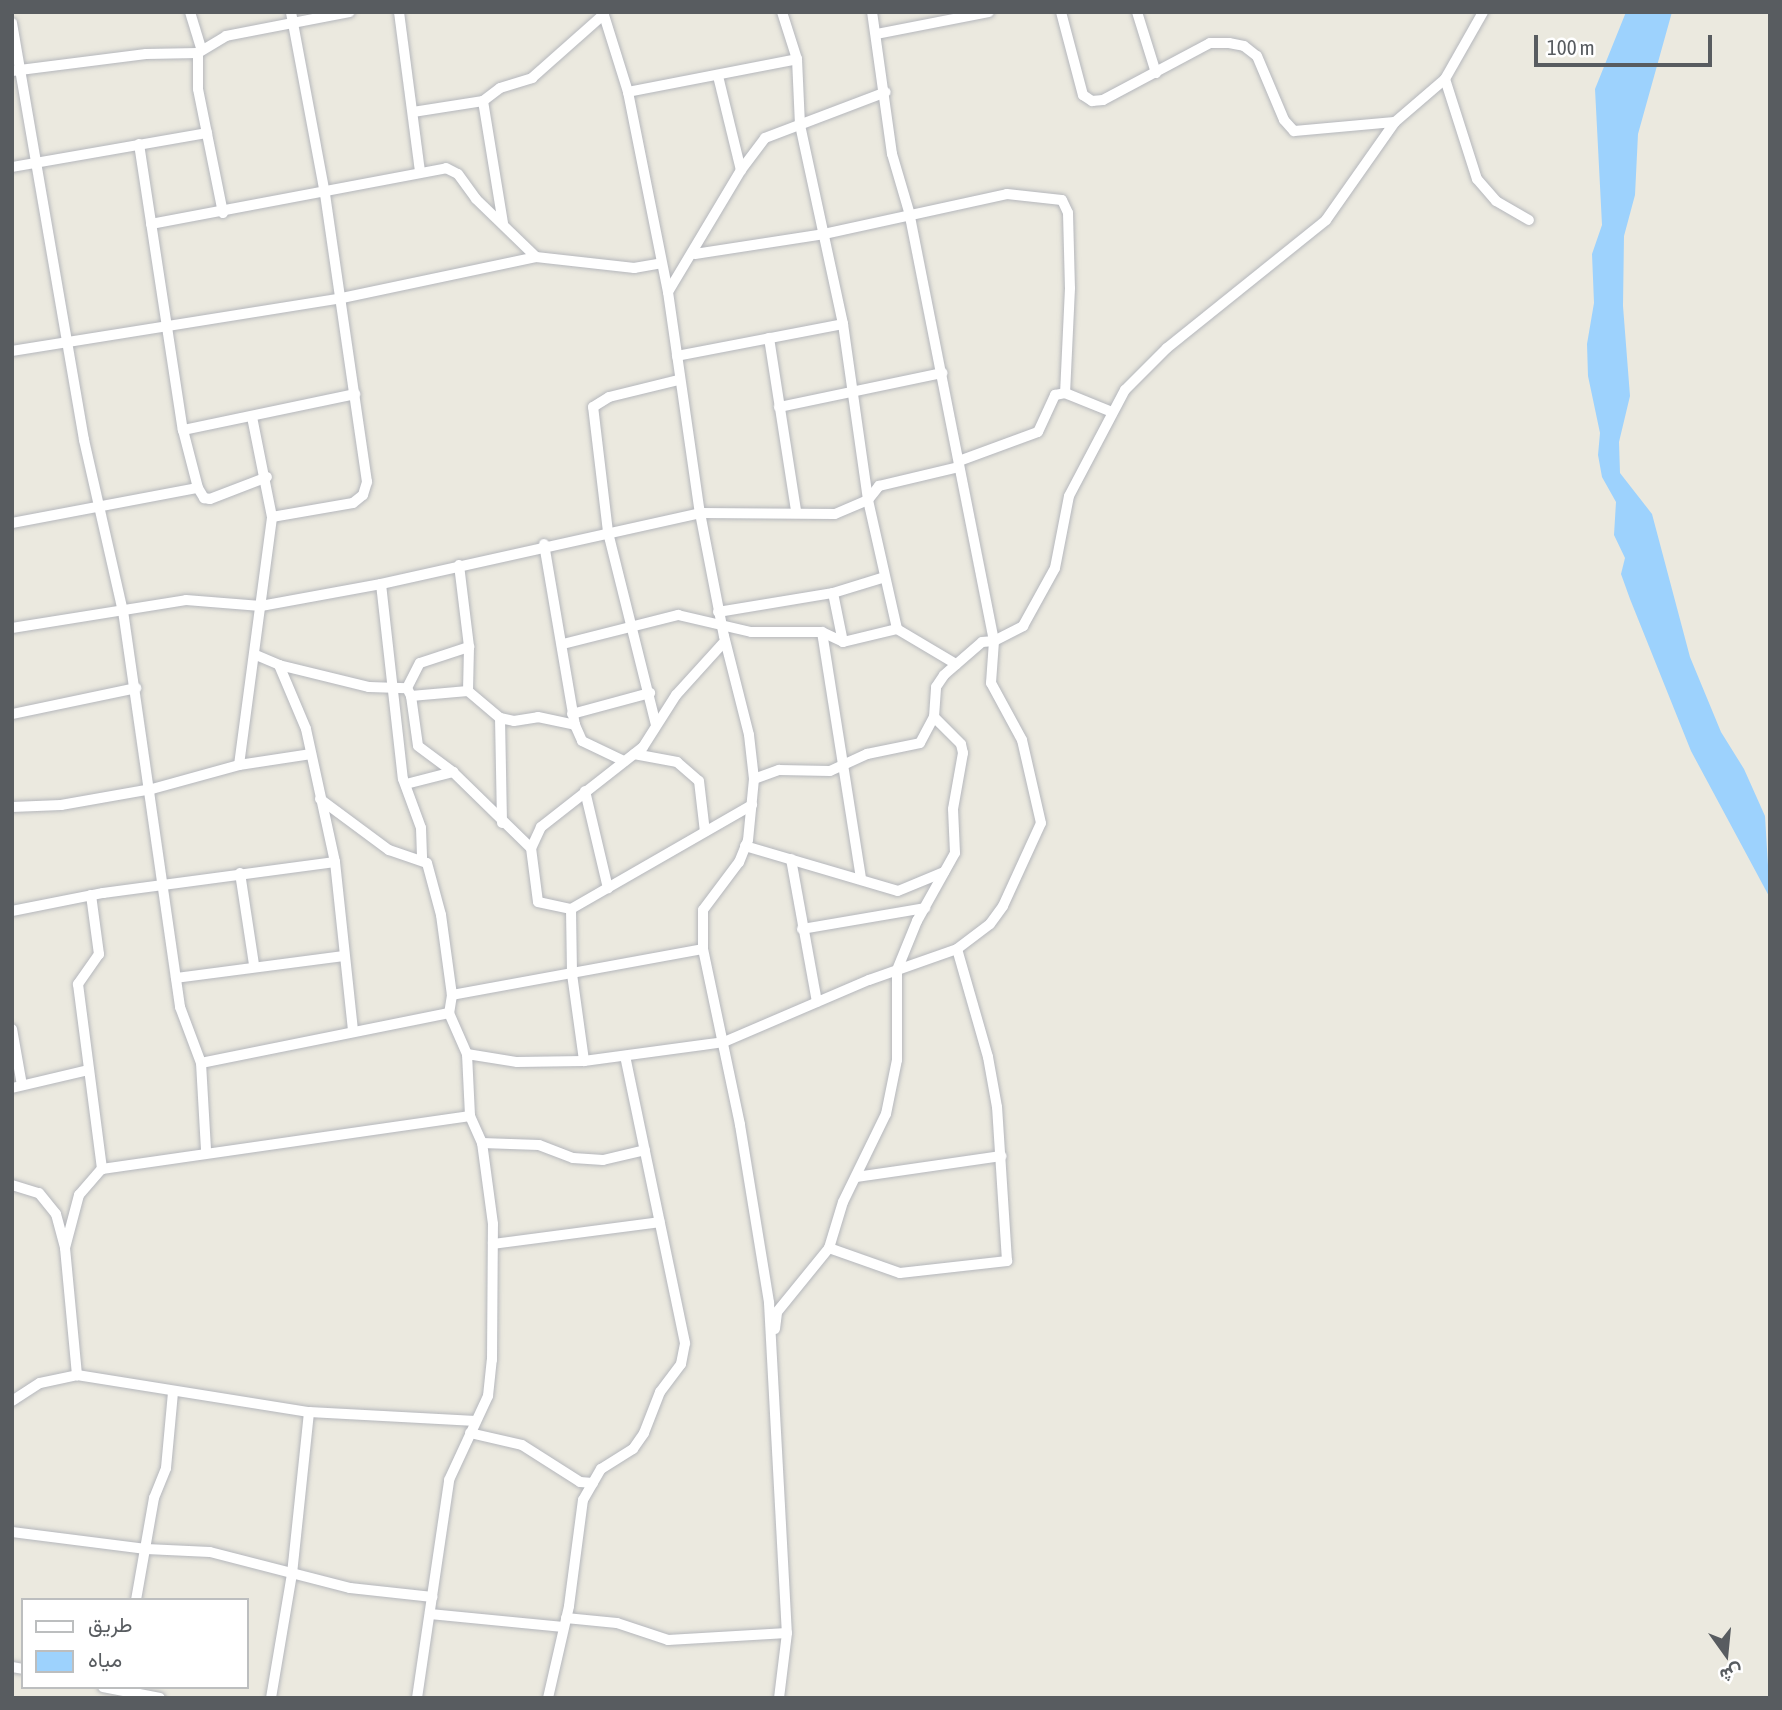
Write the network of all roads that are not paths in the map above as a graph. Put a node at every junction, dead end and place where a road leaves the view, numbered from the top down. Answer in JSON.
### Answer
{"nodes":[{"id":1,"x":190,"y":12,"type":"edge"},
{"id":2,"x":291,"y":12,"type":"edge"},
{"id":3,"x":350,"y":12,"type":"edge"},
{"id":4,"x":399,"y":12,"type":"edge"},
{"id":5,"x":782,"y":12,"type":"edge"},
{"id":6,"x":873,"y":12,"type":"edge"},
{"id":7,"x":989,"y":12,"type":"edge"},
{"id":8,"x":1061,"y":12,"type":"edge"},
{"id":9,"x":1137,"y":12,"type":"edge"},
{"id":10,"x":1483,"y":12,"type":"edge"},
{"id":11,"x":603,"y":13,"type":"edge"},
{"id":12,"x":12,"y":23,"type":"edge"},
{"id":13,"x":293,"y":24,"type":"junction"},
{"id":14,"x":877,"y":34,"type":"junction"},
{"id":15,"x":200,"y":51,"type":"junction"},
{"id":16,"x":797,"y":59,"type":"junction"},
{"id":17,"x":16,"y":70,"type":"edge"},
{"id":18,"x":1156,"y":73,"type":"junction"},
{"id":19,"x":718,"y":76,"type":"junction"},
{"id":20,"x":1445,"y":79,"type":"junction"},
{"id":21,"x":628,"y":92,"type":"junction"},
{"id":22,"x":886,"y":92,"type":"junction"},
{"id":23,"x":483,"y":101,"type":"junction"},
{"id":24,"x":412,"y":113,"type":"junction"},
{"id":25,"x":1395,"y":122,"type":"junction"},
{"id":26,"x":800,"y":124,"type":"junction"},
{"id":27,"x":207,"y":133,"type":"junction"},
{"id":28,"x":139,"y":144,"type":"junction"},
{"id":29,"x":36,"y":162,"type":"junction"},
{"id":30,"x":12,"y":167,"type":"edge"},
{"id":31,"x":741,"y":170,"type":"junction"},
{"id":32,"x":421,"y":172,"type":"junction"},
{"id":33,"x":325,"y":194,"type":"junction"},
{"id":34,"x":223,"y":213,"type":"junction"},
{"id":35,"x":910,"y":215,"type":"junction"},
{"id":36,"x":1529,"y":220,"type":"dead end"},
{"id":37,"x":503,"y":223,"type":"junction"},
{"id":38,"x":151,"y":224,"type":"junction"},
{"id":39,"x":824,"y":234,"type":"junction"},
{"id":40,"x":695,"y":254,"type":"junction"},
{"id":41,"x":536,"y":257,"type":"junction"},
{"id":42,"x":661,"y":264,"type":"junction"},
{"id":43,"x":668,"y":292,"type":"junction"},
{"id":44,"x":342,"y":298,"type":"junction"},
{"id":45,"x":843,"y":324,"type":"junction"},
{"id":46,"x":167,"y":326,"type":"junction"},
{"id":47,"x":769,"y":338,"type":"junction"},
{"id":48,"x":67,"y":342,"type":"junction"},
{"id":49,"x":12,"y":351,"type":"edge"},
{"id":50,"x":677,"y":356,"type":"junction"},
{"id":51,"x":942,"y":373,"type":"junction"},
{"id":52,"x":679,"y":380,"type":"junction"},
{"id":53,"x":855,"y":391,"type":"junction"},
{"id":54,"x":1065,"y":393,"type":"junction"},
{"id":55,"x":355,"y":394,"type":"junction"},
{"id":56,"x":779,"y":407,"type":"junction"},
{"id":57,"x":1112,"y":412,"type":"junction"},
{"id":58,"x":252,"y":417,"type":"junction"},
{"id":59,"x":183,"y":430,"type":"junction"},
{"id":60,"x":959,"y":464,"type":"junction"},
{"id":61,"x":267,"y":477,"type":"junction"},
{"id":62,"x":198,"y":488,"type":"junction"},
{"id":63,"x":868,"y":500,"type":"junction"},
{"id":64,"x":99,"y":504,"type":"junction"},
{"id":65,"x":796,"y":511,"type":"junction"},
{"id":66,"x":700,"y":513,"type":"junction"},
{"id":67,"x":271,"y":517,"type":"junction"},
{"id":68,"x":12,"y":523,"type":"edge"},
{"id":69,"x":608,"y":532,"type":"junction"},
{"id":70,"x":544,"y":544,"type":"junction"},
{"id":71,"x":459,"y":565,"type":"junction"},
{"id":72,"x":885,"y":577,"type":"junction"},
{"id":73,"x":381,"y":584,"type":"junction"},
{"id":74,"x":833,"y":593,"type":"junction"},
{"id":75,"x":261,"y":606,"type":"junction"},
{"id":76,"x":123,"y":611,"type":"junction"},
{"id":77,"x":720,"y":617,"type":"junction"},
{"id":78,"x":631,"y":625,"type":"junction"},
{"id":79,"x":12,"y":628,"type":"edge"},
{"id":80,"x":897,"y":629,"type":"junction"},
{"id":81,"x":822,"y":632,"type":"junction"},
{"id":82,"x":725,"y":641,"type":"junction"},
{"id":83,"x":995,"y":641,"type":"junction"},
{"id":84,"x":843,"y":642,"type":"junction"},
{"id":85,"x":563,"y":644,"type":"junction"},
{"id":86,"x":469,"y":647,"type":"junction"},
{"id":87,"x":256,"y":655,"type":"junction"},
{"id":88,"x":956,"y":664,"type":"junction"},
{"id":89,"x":279,"y":665,"type":"junction"},
{"id":90,"x":136,"y":688,"type":"junction"},
{"id":91,"x":396,"y":691,"type":"junction"},
{"id":92,"x":468,"y":691,"type":"junction"},
{"id":93,"x":409,"y":692,"type":"junction"},
{"id":94,"x":650,"y":693,"type":"junction"},
{"id":95,"x":12,"y":714,"type":"edge"},
{"id":96,"x":934,"y":717,"type":"junction"},
{"id":97,"x":500,"y":718,"type":"junction"},
{"id":98,"x":573,"y":719,"type":"junction"},
{"id":99,"x":656,"y":725,"type":"junction"},
{"id":100,"x":418,"y":746,"type":"junction"},
{"id":101,"x":400,"y":747,"type":"junction"},
{"id":102,"x":311,"y":754,"type":"junction"},
{"id":103,"x":634,"y":754,"type":"junction"},
{"id":104,"x":624,"y":761,"type":"junction"},
{"id":105,"x":239,"y":765,"type":"junction"},
{"id":106,"x":842,"y":767,"type":"junction"},
{"id":107,"x":453,"y":772,"type":"junction"},
{"id":108,"x":754,"y":779,"type":"junction"},
{"id":109,"x":406,"y":784,"type":"junction"},
{"id":110,"x":152,"y":789,"type":"junction"},
{"id":111,"x":585,"y":791,"type":"junction"},
{"id":112,"x":320,"y":799,"type":"junction"},
{"id":113,"x":752,"y":805,"type":"junction"},
{"id":114,"x":12,"y":807,"type":"edge"},
{"id":115,"x":502,"y":823,"type":"junction"},
{"id":116,"x":705,"y":832,"type":"junction"},
{"id":117,"x":746,"y":846,"type":"junction"},
{"id":118,"x":531,"y":848,"type":"junction"},
{"id":119,"x":422,"y":859,"type":"junction"},
{"id":120,"x":791,"y":859,"type":"junction"},
{"id":121,"x":335,"y":862,"type":"junction"},
{"id":122,"x":944,"y":872,"type":"junction"},
{"id":123,"x":240,"y":873,"type":"junction"},
{"id":124,"x":861,"y":879,"type":"junction"},
{"id":125,"x":165,"y":884,"type":"junction"},
{"id":126,"x":608,"y":888,"type":"junction"},
{"id":127,"x":91,"y":895,"type":"junction"},
{"id":128,"x":925,"y":908,"type":"junction"},
{"id":129,"x":571,"y":909,"type":"junction"},
{"id":130,"x":12,"y":911,"type":"edge"},
{"id":131,"x":802,"y":929,"type":"junction"},
{"id":132,"x":957,"y":948,"type":"junction"},
{"id":133,"x":703,"y":949,"type":"junction"},
{"id":134,"x":342,"y":956,"type":"junction"},
{"id":135,"x":254,"y":965,"type":"junction"},
{"id":136,"x":897,"y":970,"type":"junction"},
{"id":137,"x":572,"y":974,"type":"junction"},
{"id":138,"x":176,"y":978,"type":"junction"},
{"id":139,"x":453,"y":995,"type":"junction"},
{"id":140,"x":817,"y":1002,"type":"junction"},
{"id":141,"x":449,"y":1013,"type":"junction"},
{"id":142,"x":12,"y":1028,"type":"edge"},
{"id":143,"x":353,"y":1030,"type":"junction"},
{"id":144,"x":724,"y":1042,"type":"junction"},
{"id":145,"x":467,"y":1054,"type":"junction"},
{"id":146,"x":625,"y":1056,"type":"junction"},
{"id":147,"x":584,"y":1061,"type":"junction"},
{"id":148,"x":201,"y":1063,"type":"junction"},
{"id":149,"x":88,"y":1070,"type":"junction"},
{"id":150,"x":17,"y":1086,"type":"edge"},
{"id":151,"x":470,"y":1116,"type":"junction"},
{"id":152,"x":482,"y":1143,"type":"junction"},
{"id":153,"x":645,"y":1150,"type":"junction"},
{"id":154,"x":206,"y":1151,"type":"junction"},
{"id":155,"x":1001,"y":1156,"type":"junction"},
{"id":156,"x":102,"y":1169,"type":"junction"},
{"id":157,"x":856,"y":1177,"type":"junction"},
{"id":158,"x":12,"y":1185,"type":"edge"},
{"id":159,"x":660,"y":1222,"type":"junction"},
{"id":160,"x":493,"y":1244,"type":"junction"},
{"id":161,"x":65,"y":1248,"type":"junction"},
{"id":162,"x":829,"y":1248,"type":"junction"},
{"id":163,"x":772,"y":1350,"type":"junction"},
{"id":164,"x":77,"y":1375,"type":"junction"},
{"id":165,"x":173,"y":1393,"type":"junction"},
{"id":166,"x":12,"y":1401,"type":"edge"},
{"id":167,"x":309,"y":1412,"type":"junction"},
{"id":168,"x":476,"y":1421,"type":"junction"},
{"id":169,"x":470,"y":1433,"type":"junction"},
{"id":170,"x":593,"y":1483,"type":"junction"},
{"id":171,"x":12,"y":1532,"type":"edge"},
{"id":172,"x":146,"y":1549,"type":"junction"},
{"id":173,"x":292,"y":1574,"type":"junction"},
{"id":174,"x":433,"y":1597,"type":"junction"},
{"id":175,"x":136,"y":1598,"type":"edge"},
{"id":176,"x":430,"y":1614,"type":"junction"},
{"id":177,"x":564,"y":1622,"type":"junction"},
{"id":178,"x":787,"y":1633,"type":"junction"},
{"id":179,"x":117,"y":1692,"type":"edge"},
{"id":180,"x":160,"y":1698,"type":"edge"},
{"id":181,"x":271,"y":1698,"type":"edge"},
{"id":182,"x":416,"y":1698,"type":"edge"},
{"id":183,"x":548,"y":1698,"type":"edge"},
{"id":184,"x":779,"y":1698,"type":"edge"}],
"edges":[{"from":1,"to":15,"type":"street"},
{"from":2,"to":13,"type":"street"},
{"from":3,"to":13,"type":"street"},
{"from":4,"to":24,"type":"street"},
{"from":5,"to":16,"type":"street"},
{"from":6,"to":14,"type":"street"},
{"from":7,"to":14,"type":"street"},
{"from":8,"to":18,"type":"street"},
{"from":9,"to":18,"type":"street"},
{"from":10,"to":20,"type":"street"},
{"from":11,"to":21,"type":"street"},
{"from":11,"to":23,"type":"street"},
{"from":12,"to":17,"type":"street"},
{"from":13,"to":15,"type":"street"},
{"from":13,"to":33,"type":"street"},
{"from":14,"to":22,"type":"street"},
{"from":15,"to":17,"type":"street"},
{"from":15,"to":27,"type":"street"},
{"from":16,"to":19,"type":"street"},
{"from":16,"to":26,"type":"street"},
{"from":17,"to":29,"type":"street"},
{"from":18,"to":25,"type":"street"},
{"from":19,"to":21,"type":"street"},
{"from":19,"to":31,"type":"street"},
{"from":20,"to":25,"type":"street"},
{"from":20,"to":36,"type":"street"},
{"from":21,"to":42,"type":"street"},
{"from":22,"to":26,"type":"street"},
{"from":22,"to":35,"type":"street"},
{"from":23,"to":24,"type":"street"},
{"from":23,"to":37,"type":"street"},
{"from":24,"to":32,"type":"street"},
{"from":25,"to":57,"type":"street"},
{"from":26,"to":31,"type":"street"},
{"from":26,"to":39,"type":"street"},
{"from":27,"to":28,"type":"street"},
{"from":27,"to":34,"type":"street"},
{"from":28,"to":29,"type":"street"},
{"from":28,"to":38,"type":"street"},
{"from":29,"to":30,"type":"street"},
{"from":29,"to":48,"type":"street"},
{"from":31,"to":40,"type":"street"},
{"from":32,"to":33,"type":"street"},
{"from":32,"to":37,"type":"street"},
{"from":33,"to":34,"type":"street"},
{"from":33,"to":44,"type":"street"},
{"from":34,"to":38,"type":"street"},
{"from":35,"to":39,"type":"street"},
{"from":35,"to":51,"type":"street"},
{"from":35,"to":54,"type":"street"},
{"from":37,"to":41,"type":"street"},
{"from":38,"to":46,"type":"street"},
{"from":39,"to":40,"type":"street"},
{"from":39,"to":45,"type":"street"},
{"from":40,"to":43,"type":"street"},
{"from":41,"to":42,"type":"street"},
{"from":41,"to":44,"type":"street"},
{"from":42,"to":43,"type":"street"},
{"from":43,"to":50,"type":"street"},
{"from":44,"to":46,"type":"street"},
{"from":44,"to":55,"type":"street"},
{"from":45,"to":47,"type":"street"},
{"from":45,"to":53,"type":"street"},
{"from":46,"to":48,"type":"street"},
{"from":46,"to":59,"type":"street"},
{"from":47,"to":50,"type":"street"},
{"from":47,"to":56,"type":"street"},
{"from":48,"to":49,"type":"street"},
{"from":48,"to":64,"type":"street"},
{"from":50,"to":52,"type":"street"},
{"from":51,"to":53,"type":"street"},
{"from":51,"to":60,"type":"street"},
{"from":52,"to":66,"type":"street"},
{"from":52,"to":69,"type":"street"},
{"from":53,"to":56,"type":"street"},
{"from":53,"to":63,"type":"street"},
{"from":54,"to":57,"type":"street"},
{"from":54,"to":60,"type":"street"},
{"from":55,"to":58,"type":"street"},
{"from":55,"to":67,"type":"street"},
{"from":56,"to":65,"type":"street"},
{"from":57,"to":83,"type":"street"},
{"from":58,"to":59,"type":"street"},
{"from":58,"to":61,"type":"street"},
{"from":59,"to":62,"type":"street"},
{"from":60,"to":63,"type":"street"},
{"from":60,"to":83,"type":"street"},
{"from":61,"to":62,"type":"street"},
{"from":61,"to":67,"type":"street"},
{"from":62,"to":64,"type":"street"},
{"from":63,"to":65,"type":"street"},
{"from":63,"to":72,"type":"street"},
{"from":64,"to":68,"type":"street"},
{"from":64,"to":76,"type":"street"},
{"from":65,"to":66,"type":"street"},
{"from":66,"to":69,"type":"street"},
{"from":66,"to":77,"type":"street"},
{"from":67,"to":75,"type":"street"},
{"from":69,"to":70,"type":"street"},
{"from":69,"to":78,"type":"street"},
{"from":70,"to":71,"type":"street"},
{"from":70,"to":85,"type":"street"},
{"from":71,"to":73,"type":"street"},
{"from":71,"to":86,"type":"street"},
{"from":72,"to":74,"type":"street"},
{"from":72,"to":80,"type":"street"},
{"from":73,"to":75,"type":"street"},
{"from":73,"to":91,"type":"street"},
{"from":74,"to":77,"type":"street"},
{"from":74,"to":84,"type":"street"},
{"from":75,"to":76,"type":"street"},
{"from":75,"to":87,"type":"street"},
{"from":76,"to":79,"type":"street"},
{"from":76,"to":90,"type":"street"},
{"from":77,"to":78,"type":"street"},
{"from":77,"to":81,"type":"street"},
{"from":77,"to":82,"type":"street"},
{"from":78,"to":85,"type":"street"},
{"from":78,"to":94,"type":"street"},
{"from":80,"to":84,"type":"street"},
{"from":80,"to":88,"type":"street"},
{"from":81,"to":84,"type":"street"},
{"from":81,"to":106,"type":"street"},
{"from":82,"to":99,"type":"street"},
{"from":82,"to":108,"type":"street"},
{"from":83,"to":88,"type":"street"},
{"from":83,"to":132,"type":"street"},
{"from":85,"to":98,"type":"street"},
{"from":86,"to":92,"type":"street"},
{"from":86,"to":93,"type":"street"},
{"from":87,"to":89,"type":"street"},
{"from":87,"to":105,"type":"street"},
{"from":88,"to":96,"type":"street"},
{"from":89,"to":91,"type":"street"},
{"from":89,"to":102,"type":"street"},
{"from":90,"to":95,"type":"street"},
{"from":90,"to":110,"type":"street"},
{"from":91,"to":93,"type":"street"},
{"from":91,"to":101,"type":"street"},
{"from":92,"to":93,"type":"street"},
{"from":92,"to":97,"type":"street"},
{"from":93,"to":100,"type":"street"},
{"from":94,"to":98,"type":"street"},
{"from":94,"to":99,"type":"street"},
{"from":96,"to":106,"type":"street"},
{"from":96,"to":122,"type":"street"},
{"from":97,"to":98,"type":"street"},
{"from":97,"to":115,"type":"street"},
{"from":98,"to":104,"type":"street"},
{"from":99,"to":103,"type":"street"},
{"from":100,"to":101,"type":"street"},
{"from":100,"to":107,"type":"street"},
{"from":101,"to":109,"type":"street"},
{"from":102,"to":105,"type":"street"},
{"from":102,"to":112,"type":"street"},
{"from":103,"to":104,"type":"street"},
{"from":103,"to":116,"type":"street"},
{"from":104,"to":111,"type":"street"},
{"from":105,"to":110,"type":"street"},
{"from":106,"to":108,"type":"street"},
{"from":106,"to":124,"type":"street"},
{"from":107,"to":109,"type":"street"},
{"from":107,"to":115,"type":"street"},
{"from":108,"to":113,"type":"street"},
{"from":109,"to":119,"type":"street"},
{"from":110,"to":114,"type":"street"},
{"from":110,"to":125,"type":"street"},
{"from":111,"to":118,"type":"street"},
{"from":111,"to":126,"type":"street"},
{"from":112,"to":119,"type":"street"},
{"from":112,"to":121,"type":"street"},
{"from":113,"to":116,"type":"street"},
{"from":113,"to":117,"type":"street"},
{"from":115,"to":118,"type":"street"},
{"from":116,"to":126,"type":"street"},
{"from":117,"to":120,"type":"street"},
{"from":117,"to":133,"type":"street"},
{"from":118,"to":129,"type":"street"},
{"from":119,"to":139,"type":"street"},
{"from":120,"to":124,"type":"street"},
{"from":120,"to":131,"type":"street"},
{"from":121,"to":123,"type":"street"},
{"from":121,"to":134,"type":"street"},
{"from":122,"to":124,"type":"street"},
{"from":122,"to":128,"type":"street"},
{"from":123,"to":125,"type":"street"},
{"from":123,"to":135,"type":"street"},
{"from":125,"to":127,"type":"street"},
{"from":125,"to":138,"type":"street"},
{"from":126,"to":129,"type":"street"},
{"from":127,"to":130,"type":"street"},
{"from":127,"to":149,"type":"street"},
{"from":128,"to":131,"type":"street"},
{"from":128,"to":136,"type":"street"},
{"from":129,"to":137,"type":"street"},
{"from":131,"to":140,"type":"street"},
{"from":132,"to":136,"type":"street"},
{"from":132,"to":155,"type":"street"},
{"from":133,"to":137,"type":"street"},
{"from":133,"to":144,"type":"street"},
{"from":134,"to":135,"type":"street"},
{"from":134,"to":143,"type":"street"},
{"from":135,"to":138,"type":"street"},
{"from":136,"to":140,"type":"street"},
{"from":136,"to":157,"type":"street"},
{"from":137,"to":139,"type":"street"},
{"from":137,"to":147,"type":"street"},
{"from":138,"to":148,"type":"street"},
{"from":139,"to":141,"type":"street"},
{"from":140,"to":144,"type":"street"},
{"from":141,"to":143,"type":"street"},
{"from":141,"to":145,"type":"street"},
{"from":142,"to":150,"type":"street"},
{"from":143,"to":148,"type":"street"},
{"from":144,"to":146,"type":"street"},
{"from":144,"to":163,"type":"street"},
{"from":145,"to":147,"type":"street"},
{"from":145,"to":151,"type":"street"},
{"from":146,"to":147,"type":"street"},
{"from":146,"to":153,"type":"street"},
{"from":148,"to":154,"type":"street"},
{"from":149,"to":150,"type":"street"},
{"from":149,"to":156,"type":"street"},
{"from":151,"to":152,"type":"street"},
{"from":151,"to":154,"type":"street"},
{"from":152,"to":153,"type":"street"},
{"from":152,"to":160,"type":"street"},
{"from":153,"to":159,"type":"street"},
{"from":154,"to":156,"type":"street"},
{"from":155,"to":157,"type":"street"},
{"from":155,"to":162,"type":"street"},
{"from":156,"to":161,"type":"street"},
{"from":157,"to":162,"type":"street"},
{"from":158,"to":161,"type":"street"},
{"from":159,"to":160,"type":"street"},
{"from":159,"to":170,"type":"street"},
{"from":160,"to":168,"type":"street"},
{"from":161,"to":164,"type":"street"},
{"from":162,"to":163,"type":"street"},
{"from":163,"to":178,"type":"street"},
{"from":164,"to":165,"type":"street"},
{"from":164,"to":166,"type":"street"},
{"from":165,"to":167,"type":"street"},
{"from":165,"to":172,"type":"street"},
{"from":167,"to":168,"type":"street"},
{"from":167,"to":173,"type":"street"},
{"from":168,"to":169,"type":"street"},
{"from":169,"to":170,"type":"street"},
{"from":169,"to":174,"type":"street"},
{"from":170,"to":177,"type":"street"},
{"from":171,"to":172,"type":"street"},
{"from":172,"to":173,"type":"street"},
{"from":172,"to":175,"type":"street"},
{"from":173,"to":174,"type":"street"},
{"from":173,"to":181,"type":"street"},
{"from":174,"to":176,"type":"street"},
{"from":176,"to":177,"type":"street"},
{"from":176,"to":182,"type":"street"},
{"from":177,"to":178,"type":"street"},
{"from":177,"to":183,"type":"street"},
{"from":178,"to":184,"type":"street"},
{"from":179,"to":180,"type":"street"}]}
